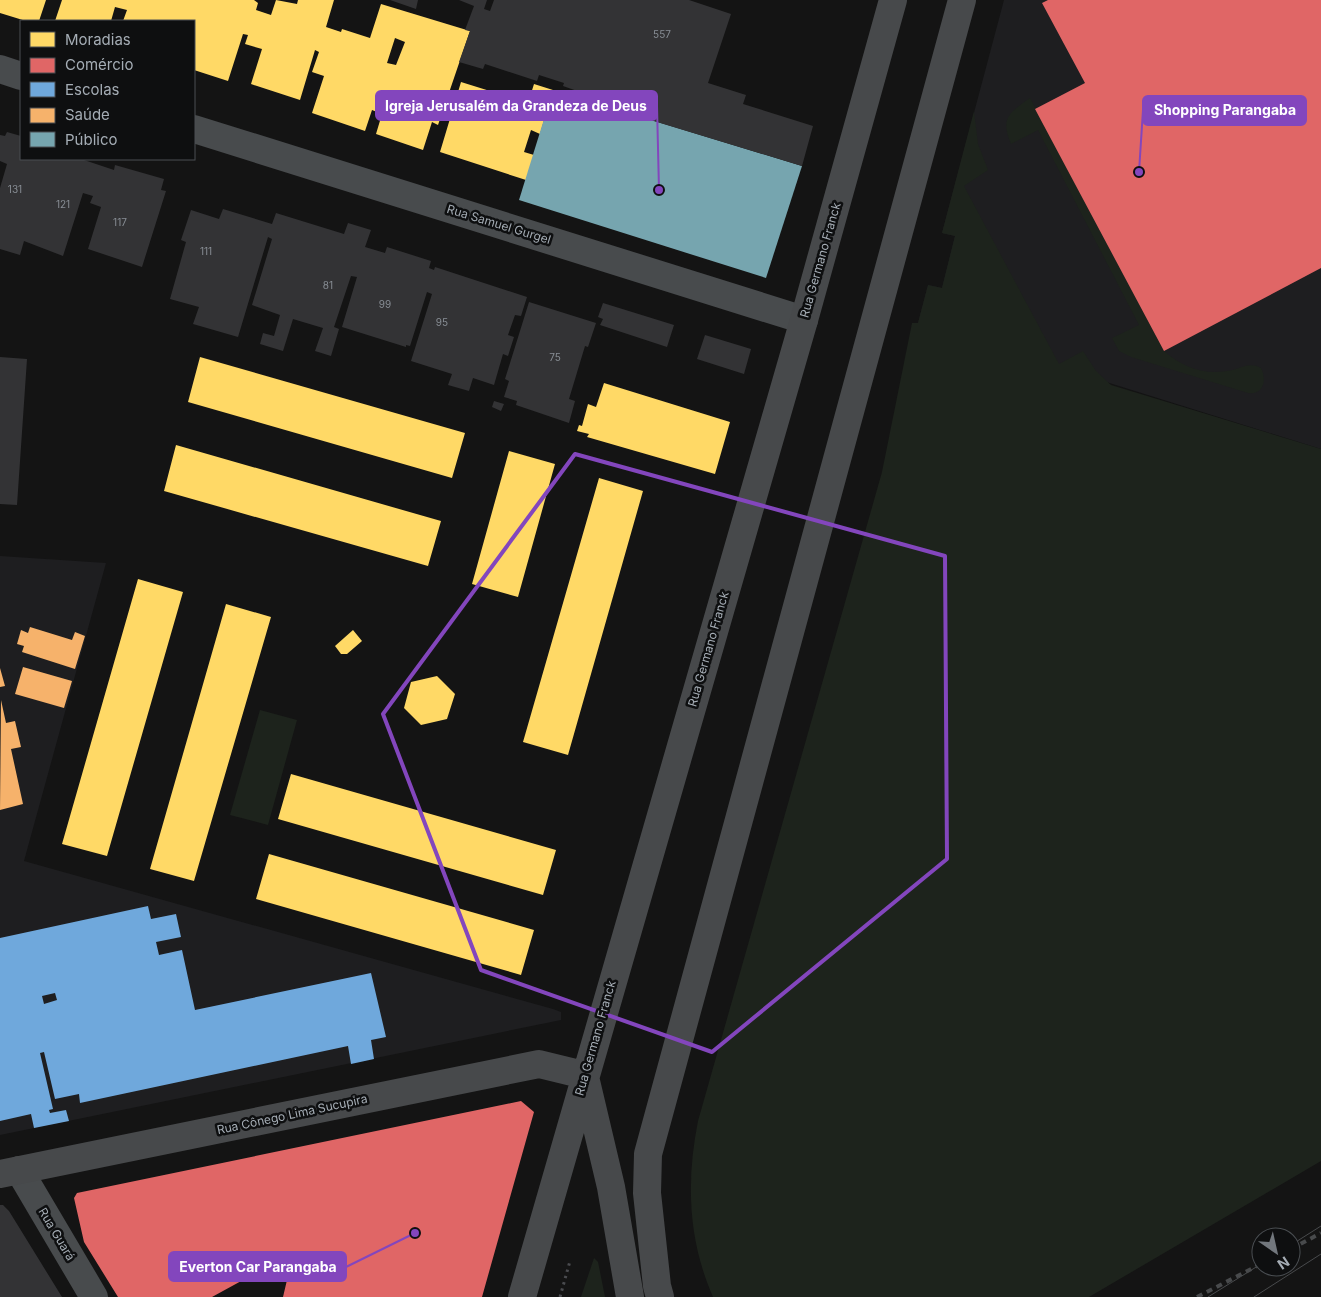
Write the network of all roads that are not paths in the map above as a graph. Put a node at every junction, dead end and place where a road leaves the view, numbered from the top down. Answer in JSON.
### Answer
{"nodes":[{"id":1,"x":893,"y":0,"type":"edge"},
{"id":2,"x":962,"y":0,"type":"edge"},
{"id":3,"x":0,"y":69,"type":"edge"},
{"id":4,"x":20,"y":76,"type":"edge"},
{"id":5,"x":195,"y":129,"type":"edge"},
{"id":6,"x":804,"y":320,"type":"junction"},
{"id":7,"x":584,"y":1075,"type":"junction"},
{"id":8,"x":9,"y":1172,"type":"edge"},
{"id":9,"x":94,"y":1297,"type":"edge"},
{"id":10,"x":522,"y":1297,"type":"edge"},
{"id":11,"x":630,"y":1297,"type":"edge"},
{"id":12,"x":660,"y":1297,"type":"edge"}],
"edges":[{"from":1,"to":6,"type":"main road","name":"Rua Germano Franck"},
{"from":2,"to":12,"type":"main road"},
{"from":3,"to":4,"type":"street"},
{"from":5,"to":6,"type":"street","name":"Rua Samuel Gurgel"},
{"from":6,"to":7,"type":"main road","name":"Rua Germano Franck"},
{"from":7,"to":8,"type":"main road","name":"Rua Cônego Lima Sucupira"},
{"from":7,"to":10,"type":"main road","name":"Rua Germano Franck"},
{"from":7,"to":11,"type":"main road"},
{"from":8,"to":9,"type":"street","name":"Rua Guará"}]}
